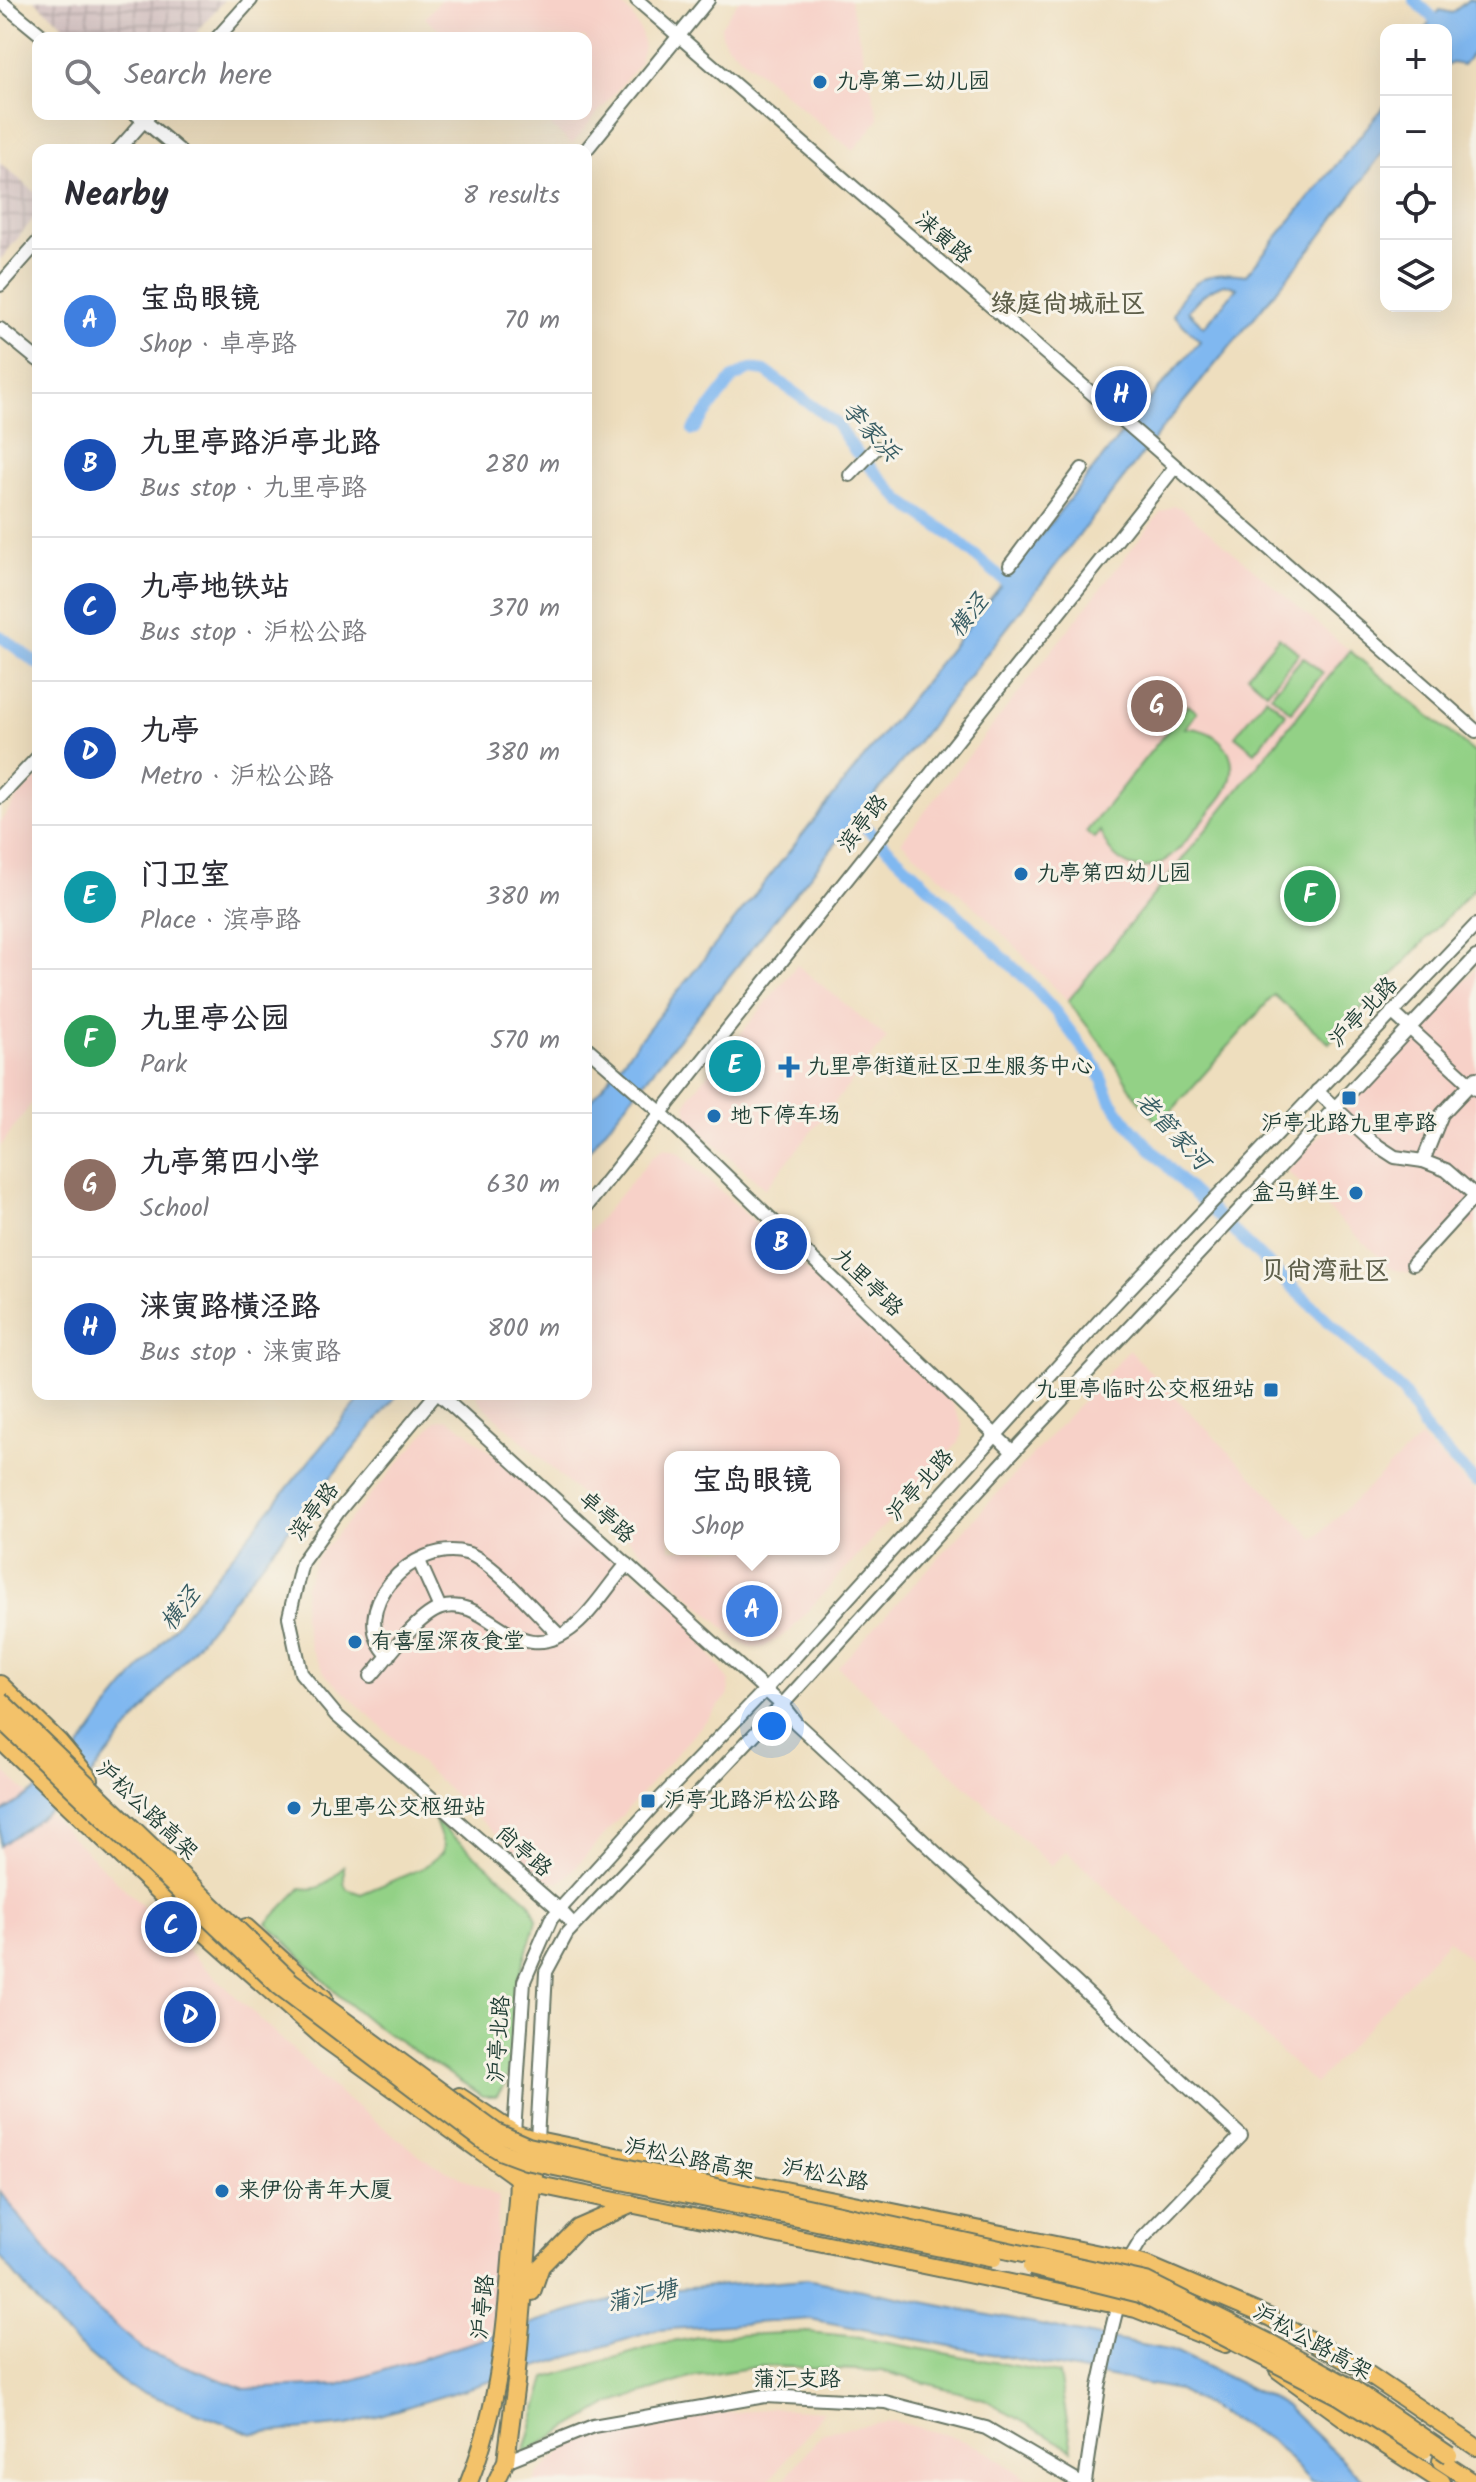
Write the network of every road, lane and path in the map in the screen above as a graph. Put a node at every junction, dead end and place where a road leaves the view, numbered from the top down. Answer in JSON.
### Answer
{"nodes":[{"id":1,"x":251,"y":0,"type":"edge"},
{"id":2,"x":637,"y":0,"type":"edge"},
{"id":3,"x":708,"y":0,"type":"edge"},
{"id":4,"x":0,"y":1,"type":"edge"},
{"id":5,"x":38,"y":32,"type":"edge"},
{"id":6,"x":222,"y":32,"type":"edge"},
{"id":7,"x":678,"y":37,"type":"junction"},
{"id":8,"x":140,"y":120,"type":"edge"},
{"id":9,"x":147,"y":120,"type":"edge"},
{"id":10,"x":122,"y":144,"type":"edge"},
{"id":11,"x":173,"y":144,"type":"edge"},
{"id":12,"x":591,"y":144,"type":"edge"},
{"id":13,"x":32,"y":249,"type":"edge"},
{"id":14,"x":0,"y":285,"type":"edge"},
{"id":15,"x":0,"y":329,"type":"edge"},
{"id":16,"x":32,"y":355,"type":"edge"},
{"id":17,"x":876,"y":448,"type":"dead end"},
{"id":18,"x":1175,"y":467,"type":"junction"},
{"id":19,"x":1082,"y":469,"type":"dead end"},
{"id":20,"x":850,"y":475,"type":"dead end"},
{"id":21,"x":1010,"y":565,"type":"dead end"},
{"id":22,"x":1476,"y":731,"type":"edge"},
{"id":23,"x":32,"y":763,"type":"edge"},
{"id":24,"x":0,"y":797,"type":"edge"},
{"id":25,"x":1476,"y":925,"type":"edge"},
{"id":26,"x":1476,"y":957,"type":"edge"},
{"id":27,"x":1392,"y":1012,"type":"junction"},
{"id":28,"x":1410,"y":1028,"type":"junction"},
{"id":29,"x":592,"y":1052,"type":"edge"},
{"id":30,"x":1474,"y":1084,"type":"edge"},
{"id":31,"x":1317,"y":1091,"type":"junction"},
{"id":32,"x":1336,"y":1108,"type":"junction"},
{"id":33,"x":661,"y":1113,"type":"junction"},
{"id":34,"x":1423,"y":1161,"type":"junction"},
{"id":35,"x":1476,"y":1195,"type":"edge"},
{"id":36,"x":592,"y":1199,"type":"edge"},
{"id":37,"x":1413,"y":1264,"type":"dead end"},
{"id":38,"x":433,"y":1400,"type":"edge"},
{"id":39,"x":445,"y":1400,"type":"edge"},
{"id":40,"x":995,"y":1434,"type":"junction"},
{"id":41,"x":1013,"y":1452,"type":"junction"},
{"id":42,"x":419,"y":1561,"type":"junction"},
{"id":43,"x":627,"y":1564,"type":"junction"},
{"id":44,"x":440,"y":1608,"type":"junction"},
{"id":45,"x":559,"y":1635,"type":"junction"},
{"id":46,"x":389,"y":1656,"type":"junction"},
{"id":47,"x":371,"y":1676,"type":"dead end"},
{"id":48,"x":0,"y":1684,"type":"edge"},
{"id":49,"x":765,"y":1690,"type":"junction"},
{"id":50,"x":0,"y":1700,"type":"edge"},
{"id":51,"x":782,"y":1705,"type":"junction"},
{"id":52,"x":336,"y":1715,"type":"joint"},
{"id":53,"x":0,"y":1719,"type":"edge"},
{"id":54,"x":0,"y":1740,"type":"edge"},
{"id":55,"x":560,"y":1910,"type":"junction"},
{"id":56,"x":574,"y":1925,"type":"junction"},
{"id":57,"x":514,"y":2133,"type":"junction"},
{"id":58,"x":537,"y":2140,"type":"junction"},
{"id":59,"x":526,"y":2181,"type":"junction"},
{"id":60,"x":633,"y":2204,"type":"junction"},
{"id":61,"x":1129,"y":2260,"type":"junction"},
{"id":62,"x":1118,"y":2305,"type":"junction"},
{"id":63,"x":524,"y":2316,"type":"junction"},
{"id":64,"x":1476,"y":2447,"type":"edge"},
{"id":65,"x":1445,"y":2458,"type":"junction"},
{"id":66,"x":506,"y":2461,"type":"junction"},
{"id":67,"x":1476,"y":2472,"type":"edge"},
{"id":68,"x":469,"y":2482,"type":"edge"},
{"id":69,"x":496,"y":2482,"type":"edge"},
{"id":70,"x":1078,"y":2482,"type":"edge"},
{"id":71,"x":1085,"y":2482,"type":"edge"},
{"id":72,"x":1442,"y":2482,"type":"edge"},
{"id":73,"x":1473,"y":2482,"type":"edge"}],
"edges":[{"from":1,"to":6,"type":"street"},
{"from":2,"to":7,"type":"street","name":"涞寅路"},
{"from":3,"to":7,"type":"street"},
{"from":4,"to":5,"type":"street"},
{"from":7,"to":12,"type":"street"},
{"from":7,"to":18,"type":"street","name":"涞寅路"},
{"from":8,"to":10,"type":"street"},
{"from":9,"to":11,"type":"street"},
{"from":13,"to":14,"type":"street"},
{"from":15,"to":16,"type":"street"},
{"from":17,"to":20,"type":"street"},
{"from":18,"to":22,"type":"street","name":"涞寅路"},
{"from":18,"to":33,"type":"street","name":"滨亭路"},
{"from":19,"to":21,"type":"street"},
{"from":23,"to":24,"type":"street"},
{"from":25,"to":27,"type":"street","name":"沪亭北路"},
{"from":26,"to":28,"type":"street","name":"沪亭北路"},
{"from":27,"to":28,"type":"street"},
{"from":27,"to":31,"type":"street","name":"沪亭北路"},
{"from":28,"to":30,"type":"street"},
{"from":28,"to":32,"type":"street","name":"沪亭北路"},
{"from":29,"to":33,"type":"street","name":"九里亭路"},
{"from":30,"to":34,"type":"street"},
{"from":31,"to":32,"type":"street"},
{"from":31,"to":40,"type":"street","name":"沪亭北路"},
{"from":32,"to":34,"type":"street"},
{"from":32,"to":41,"type":"street","name":"沪亭北路"},
{"from":33,"to":36,"type":"street","name":"滨亭路"},
{"from":33,"to":40,"type":"street","name":"九里亭路"},
{"from":34,"to":35,"type":"street"},
{"from":35,"to":37,"type":"street"},
{"from":38,"to":52,"type":"street","name":"滨亭路"},
{"from":39,"to":43,"type":"street","name":"卓亭路"},
{"from":40,"to":41,"type":"street","name":"九里亭路"},
{"from":40,"to":49,"type":"street","name":"沪亭北路"},
{"from":41,"to":51,"type":"street","name":"沪亭北路"},
{"from":42,"to":44,"type":"street"},
{"from":42,"to":45,"type":"street"},
{"from":42,"to":46,"type":"street"},
{"from":43,"to":45,"type":"street"},
{"from":43,"to":49,"type":"street","name":"卓亭路"},
{"from":44,"to":45,"type":"street"},
{"from":44,"to":46,"type":"street"},
{"from":46,"to":47,"type":"street"},
{"from":48,"to":57,"type":"main road","name":"沪松公路"},
{"from":49,"to":51,"type":"street","name":"卓亭路"},
{"from":49,"to":55,"type":"street","name":"沪亭北路"},
{"from":50,"to":65,"type":"main road","name":"沪松公路高架","bridge":true},
{"from":51,"to":56,"type":"street","name":"沪亭北路"},
{"from":51,"to":61,"type":"street","name":"卓亭路"},
{"from":52,"to":55,"type":"street","name":"尚亭路"},
{"from":53,"to":65,"type":"main road","name":"沪松公路高架","bridge":true},
{"from":54,"to":59,"type":"main road"},
{"from":55,"to":56,"type":"street","name":"尚亭路"},
{"from":55,"to":57,"type":"street","name":"沪亭北路"},
{"from":56,"to":58,"type":"street","name":"沪亭北路"},
{"from":57,"to":58,"type":"main road","name":"沪松公路"},
{"from":57,"to":59,"type":"main road","name":"沪亭路"},
{"from":58,"to":59,"type":"main road","name":"沪亭路"},
{"from":58,"to":61,"type":"main road","name":"沪松公路"},
{"from":59,"to":60,"type":"main road"},
{"from":59,"to":63,"type":"main road","name":"沪亭路"},
{"from":59,"to":68,"type":"main road","name":"沪亭路"},
{"from":60,"to":62,"type":"main road"},
{"from":60,"to":63,"type":"main road"},
{"from":61,"to":62,"type":"street"},
{"from":61,"to":64,"type":"main road","name":"沪松公路"},
{"from":62,"to":71,"type":"street"},
{"from":62,"to":72,"type":"main road"},
{"from":63,"to":66,"type":"main road","name":"沪亭路"},
{"from":65,"to":67,"type":"main road","name":"沪松公路高架"},
{"from":65,"to":73,"type":"main road","name":"沪松公路高架"},
{"from":66,"to":69,"type":"main road","name":"沪亭路"},
{"from":66,"to":70,"type":"street","name":"蒲汇支路"}]}
